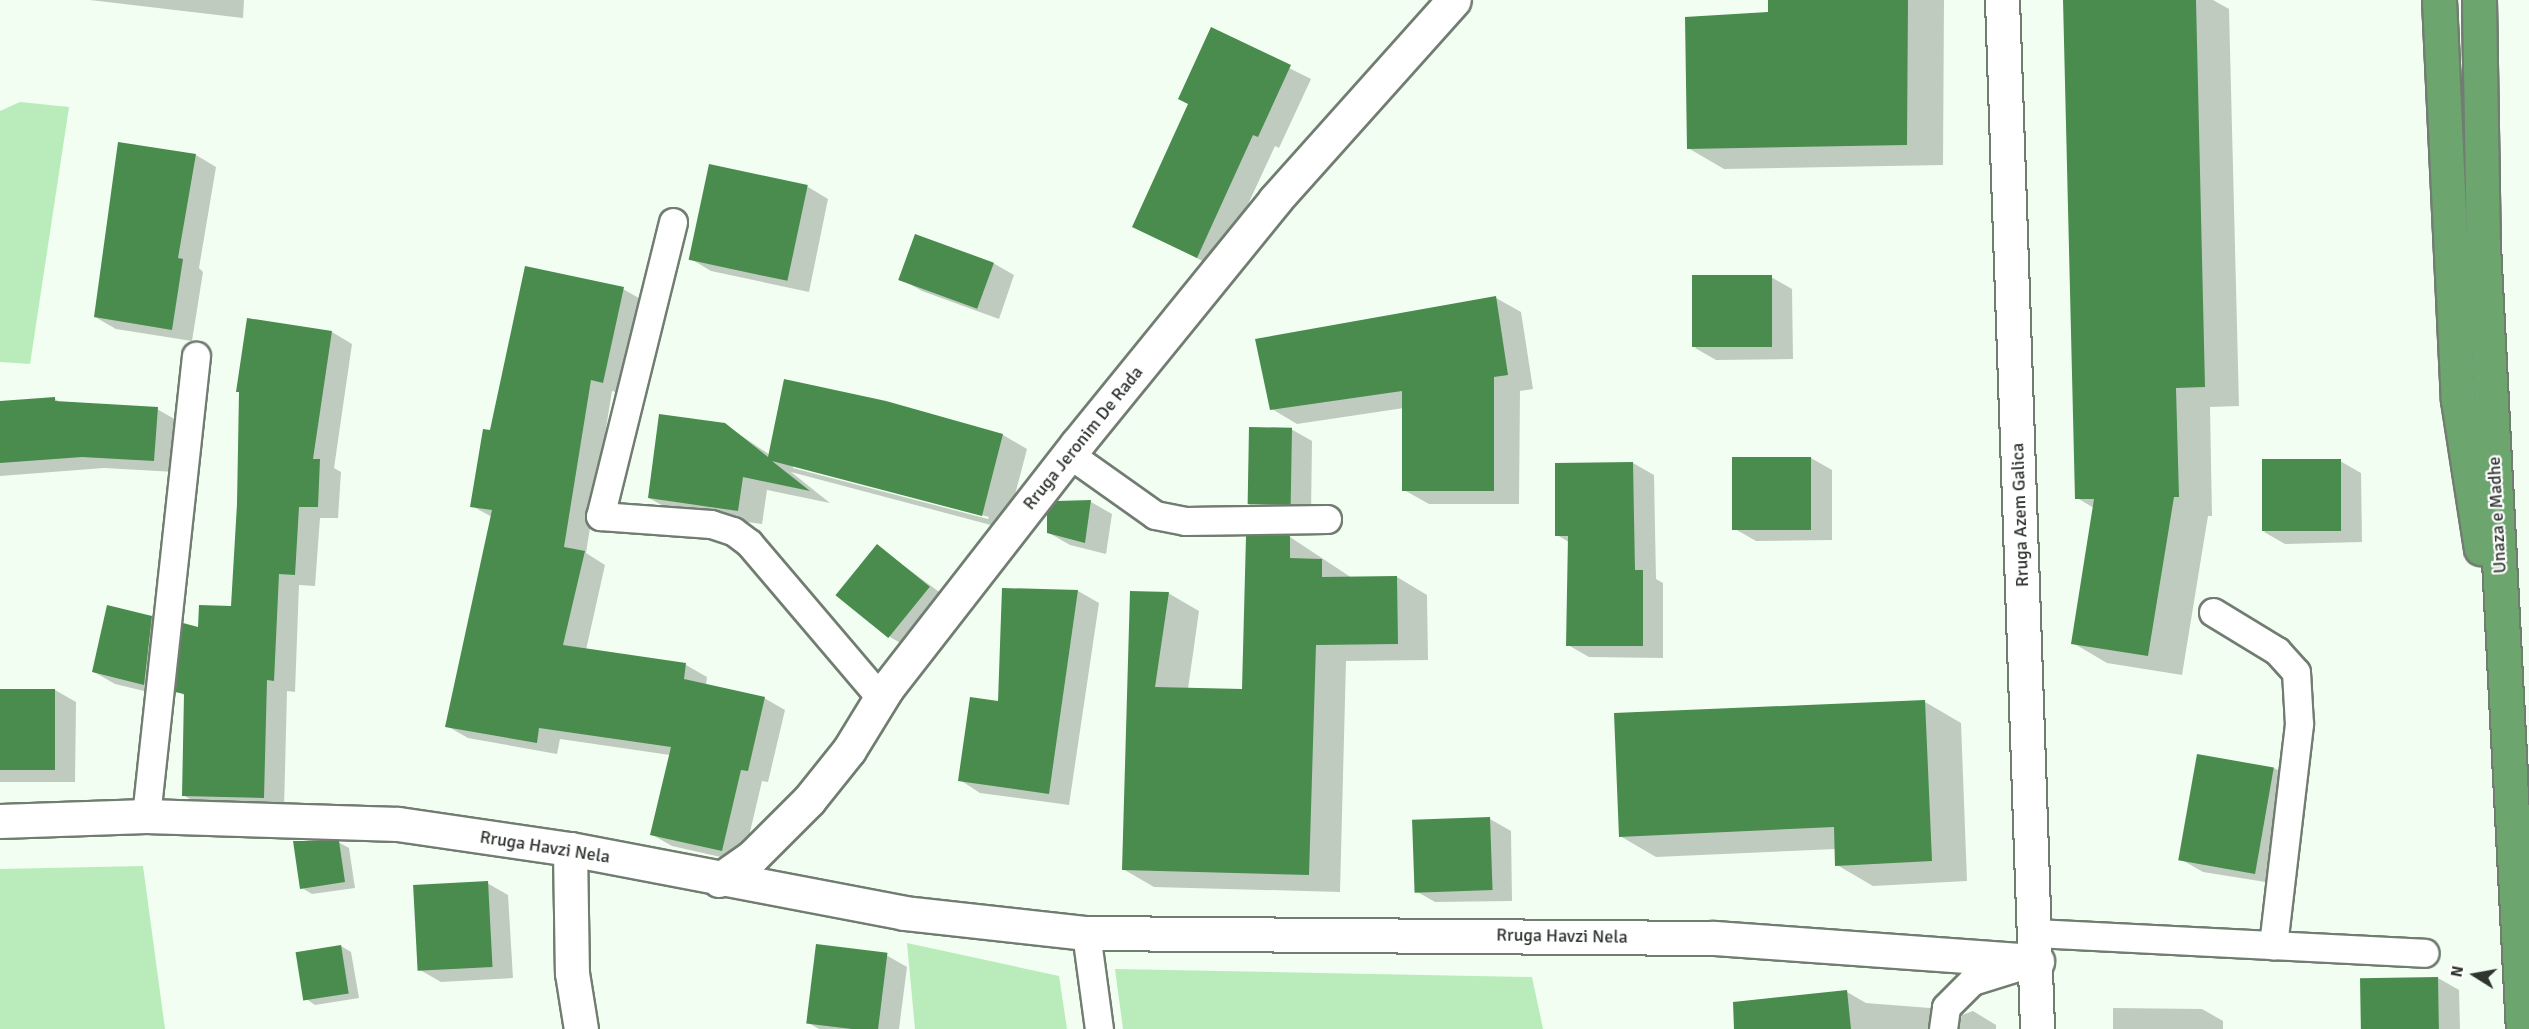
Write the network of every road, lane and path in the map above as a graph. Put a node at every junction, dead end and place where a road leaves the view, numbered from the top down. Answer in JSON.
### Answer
{"nodes":[{"id":1,"x":1454,"y":0,"type":"edge"},
{"id":2,"x":2002,"y":0,"type":"edge"},
{"id":3,"x":2439,"y":0,"type":"edge"},
{"id":4,"x":2479,"y":0,"type":"edge"},
{"id":5,"x":673,"y":222,"type":"dead end"},
{"id":6,"x":196,"y":356,"type":"dead end"},
{"id":7,"x":1069,"y":454,"type":"junction"},
{"id":8,"x":1327,"y":519,"type":"dead end"},
{"id":9,"x":2213,"y":612,"type":"dead end"},
{"id":10,"x":2505,"y":681,"type":"junction"},
{"id":11,"x":881,"y":698,"type":"junction"},
{"id":12,"x":147,"y":816,"type":"junction"},
{"id":13,"x":0,"y":821,"type":"edge"},
{"id":14,"x":570,"y":849,"type":"junction"},
{"id":15,"x":719,"y":880,"type":"junction"},
{"id":16,"x":1086,"y":933,"type":"junction"},
{"id":17,"x":2273,"y":945,"type":"junction"},
{"id":18,"x":2036,"y":947,"type":"junction"},
{"id":19,"x":2424,"y":953,"type":"dead end"},
{"id":20,"x":581,"y":1029,"type":"edge"},
{"id":21,"x":1099,"y":1029,"type":"edge"},
{"id":22,"x":1943,"y":1029,"type":"edge"},
{"id":23,"x":2037,"y":1029,"type":"edge"},
{"id":24,"x":2523,"y":1029,"type":"edge"}],
"edges":[{"from":1,"to":7,"type":"street","name":"Rruga Jeronim De Rada"},
{"from":2,"to":18,"type":"street","name":"Rruga Azem Galica"},
{"from":3,"to":10,"type":"highway"},
{"from":4,"to":10,"type":"highway","name":"Unaza e Madhe"},
{"from":5,"to":11,"type":"lane"},
{"from":6,"to":12,"type":"lane"},
{"from":7,"to":8,"type":"lane"},
{"from":7,"to":11,"type":"street","name":"Rruga Jeronim De Rada"},
{"from":9,"to":17,"type":"lane"},
{"from":10,"to":24,"type":"highway","name":"Unaza e Madhe"},
{"from":11,"to":15,"type":"street","name":"Rruga Jeronim De Rada"},
{"from":12,"to":13,"type":"street","name":"Rruga Havzi Nela"},
{"from":12,"to":14,"type":"street","name":"Rruga Havzi Nela"},
{"from":14,"to":15,"type":"street","name":"Rruga Havzi Nela"},
{"from":14,"to":20,"type":"street"},
{"from":15,"to":16,"type":"street","name":"Rruga Havzi Nela"},
{"from":16,"to":18,"type":"street","name":"Rruga Havzi Nela"},
{"from":16,"to":21,"type":"lane"},
{"from":17,"to":18,"type":"lane"},
{"from":17,"to":19,"type":"lane"},
{"from":18,"to":22,"type":"lane"},
{"from":18,"to":23,"type":"street","name":"Rruga Azem Galica"}]}
